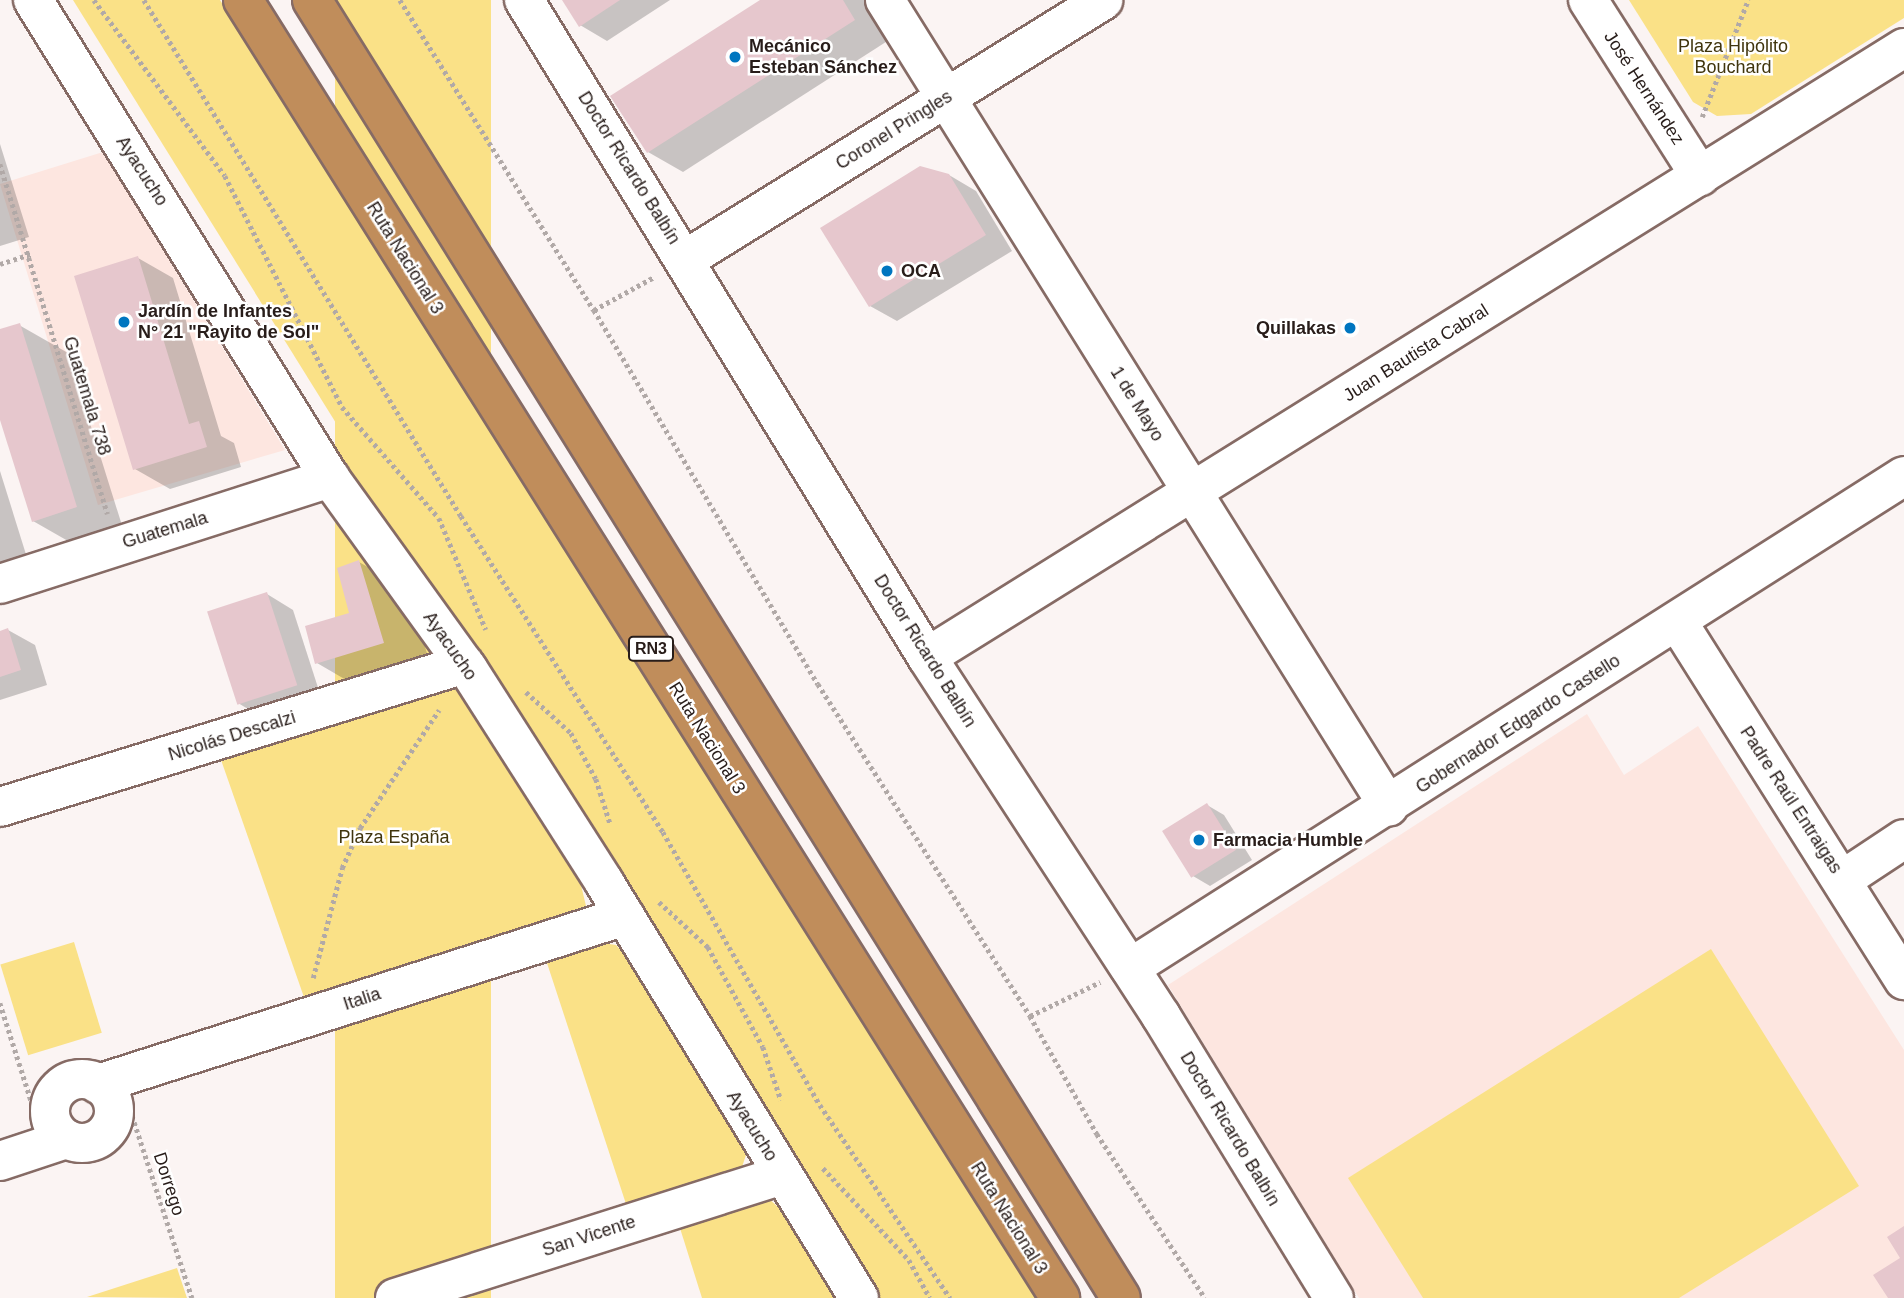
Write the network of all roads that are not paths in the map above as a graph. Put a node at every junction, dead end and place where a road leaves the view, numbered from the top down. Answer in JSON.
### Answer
{"nodes":[{"id":1,"x":33,"y":0,"type":"edge"},
{"id":2,"x":243,"y":0,"type":"edge"},
{"id":3,"x":312,"y":0,"type":"edge"},
{"id":4,"x":524,"y":0,"type":"edge"},
{"id":5,"x":885,"y":0,"type":"edge"},
{"id":6,"x":1103,"y":0,"type":"edge"},
{"id":7,"x":1588,"y":0,"type":"edge"},
{"id":8,"x":1904,"y":48,"type":"edge"},
{"id":9,"x":946,"y":98,"type":"junction"},
{"id":10,"x":1693,"y":166,"type":"junction"},
{"id":11,"x":686,"y":260,"type":"junction"},
{"id":12,"x":1904,"y":476,"type":"edge"},
{"id":13,"x":330,"y":478,"type":"junction"},
{"id":14,"x":1192,"y":492,"type":"junction"},
{"id":15,"x":0,"y":584,"type":"edge"},
{"id":16,"x":1677,"y":621,"type":"junction"},
{"id":17,"x":927,"y":657,"type":"junction"},
{"id":18,"x":466,"y":667,"type":"junction"},
{"id":19,"x":0,"y":807,"type":"edge"},
{"id":20,"x":1389,"y":807,"type":"junction"},
{"id":21,"x":1904,"y":839,"type":"edge"},
{"id":22,"x":1842,"y":880,"type":"junction"},
{"id":23,"x":639,"y":906,"type":"junction"},
{"id":24,"x":1129,"y":968,"type":"junction"},
{"id":25,"x":1904,"y":980,"type":"edge"},
{"id":26,"x":0,"y":1161,"type":"edge"},
{"id":27,"x":782,"y":1175,"type":"junction"},
{"id":28,"x":395,"y":1298,"type":"edge"},
{"id":29,"x":859,"y":1298,"type":"edge"},
{"id":30,"x":1060,"y":1298,"type":"edge"},
{"id":31,"x":1121,"y":1298,"type":"edge"},
{"id":32,"x":1334,"y":1298,"type":"edge"}],
"edges":[{"from":1,"to":13,"type":"street","name":"Ayacucho"},
{"from":2,"to":30,"type":"highway","name":"Ruta Nacional 3","number":"RN3"},
{"from":3,"to":31,"type":"highway"},
{"from":4,"to":11,"type":"street","name":"Doctor Ricardo Balbín"},
{"from":5,"to":9,"type":"street","name":"1 de Mayo"},
{"from":6,"to":9,"type":"street","name":"Coronel Pringles"},
{"from":7,"to":10,"type":"street","name":"José Hernández"},
{"from":8,"to":10,"type":"street","name":"Juan Bautista Cabral"},
{"from":9,"to":11,"type":"street","name":"Coronel Pringles"},
{"from":9,"to":14,"type":"street","name":"1 de Mayo"},
{"from":10,"to":14,"type":"street","name":"Juan Bautista Cabral"},
{"from":11,"to":17,"type":"street","name":"Doctor Ricardo Balbín"},
{"from":12,"to":16,"type":"street","name":"Gobernador Edgardo Castello"},
{"from":13,"to":15,"type":"street","name":"Guatemala"},
{"from":13,"to":18,"type":"street","name":"Ayacucho"},
{"from":14,"to":17,"type":"street","name":"Juan Bautista Cabral"},
{"from":14,"to":20,"type":"street","name":"1 de Mayo"},
{"from":16,"to":20,"type":"street","name":"Gobernador Edgardo Castello"},
{"from":16,"to":22,"type":"street","name":"Padre Raúl Entraigas"},
{"from":17,"to":24,"type":"street","name":"Doctor Ricardo Balbín"},
{"from":18,"to":19,"type":"street","name":"Nicolás Descalzi"},
{"from":18,"to":23,"type":"street","name":"Ayacucho"},
{"from":20,"to":24,"type":"street","name":"Gobernador Edgardo Castello"},
{"from":21,"to":22,"type":"street"},
{"from":22,"to":25,"type":"street","name":"Padre Raúl Entraigas"},
{"from":23,"to":26,"type":"street","name":"Italia"},
{"from":23,"to":27,"type":"street","name":"Ayacucho"},
{"from":24,"to":32,"type":"street","name":"Doctor Ricardo Balbín"},
{"from":27,"to":28,"type":"street","name":"San Vicente"},
{"from":27,"to":29,"type":"street","name":"Ayacucho"}]}
